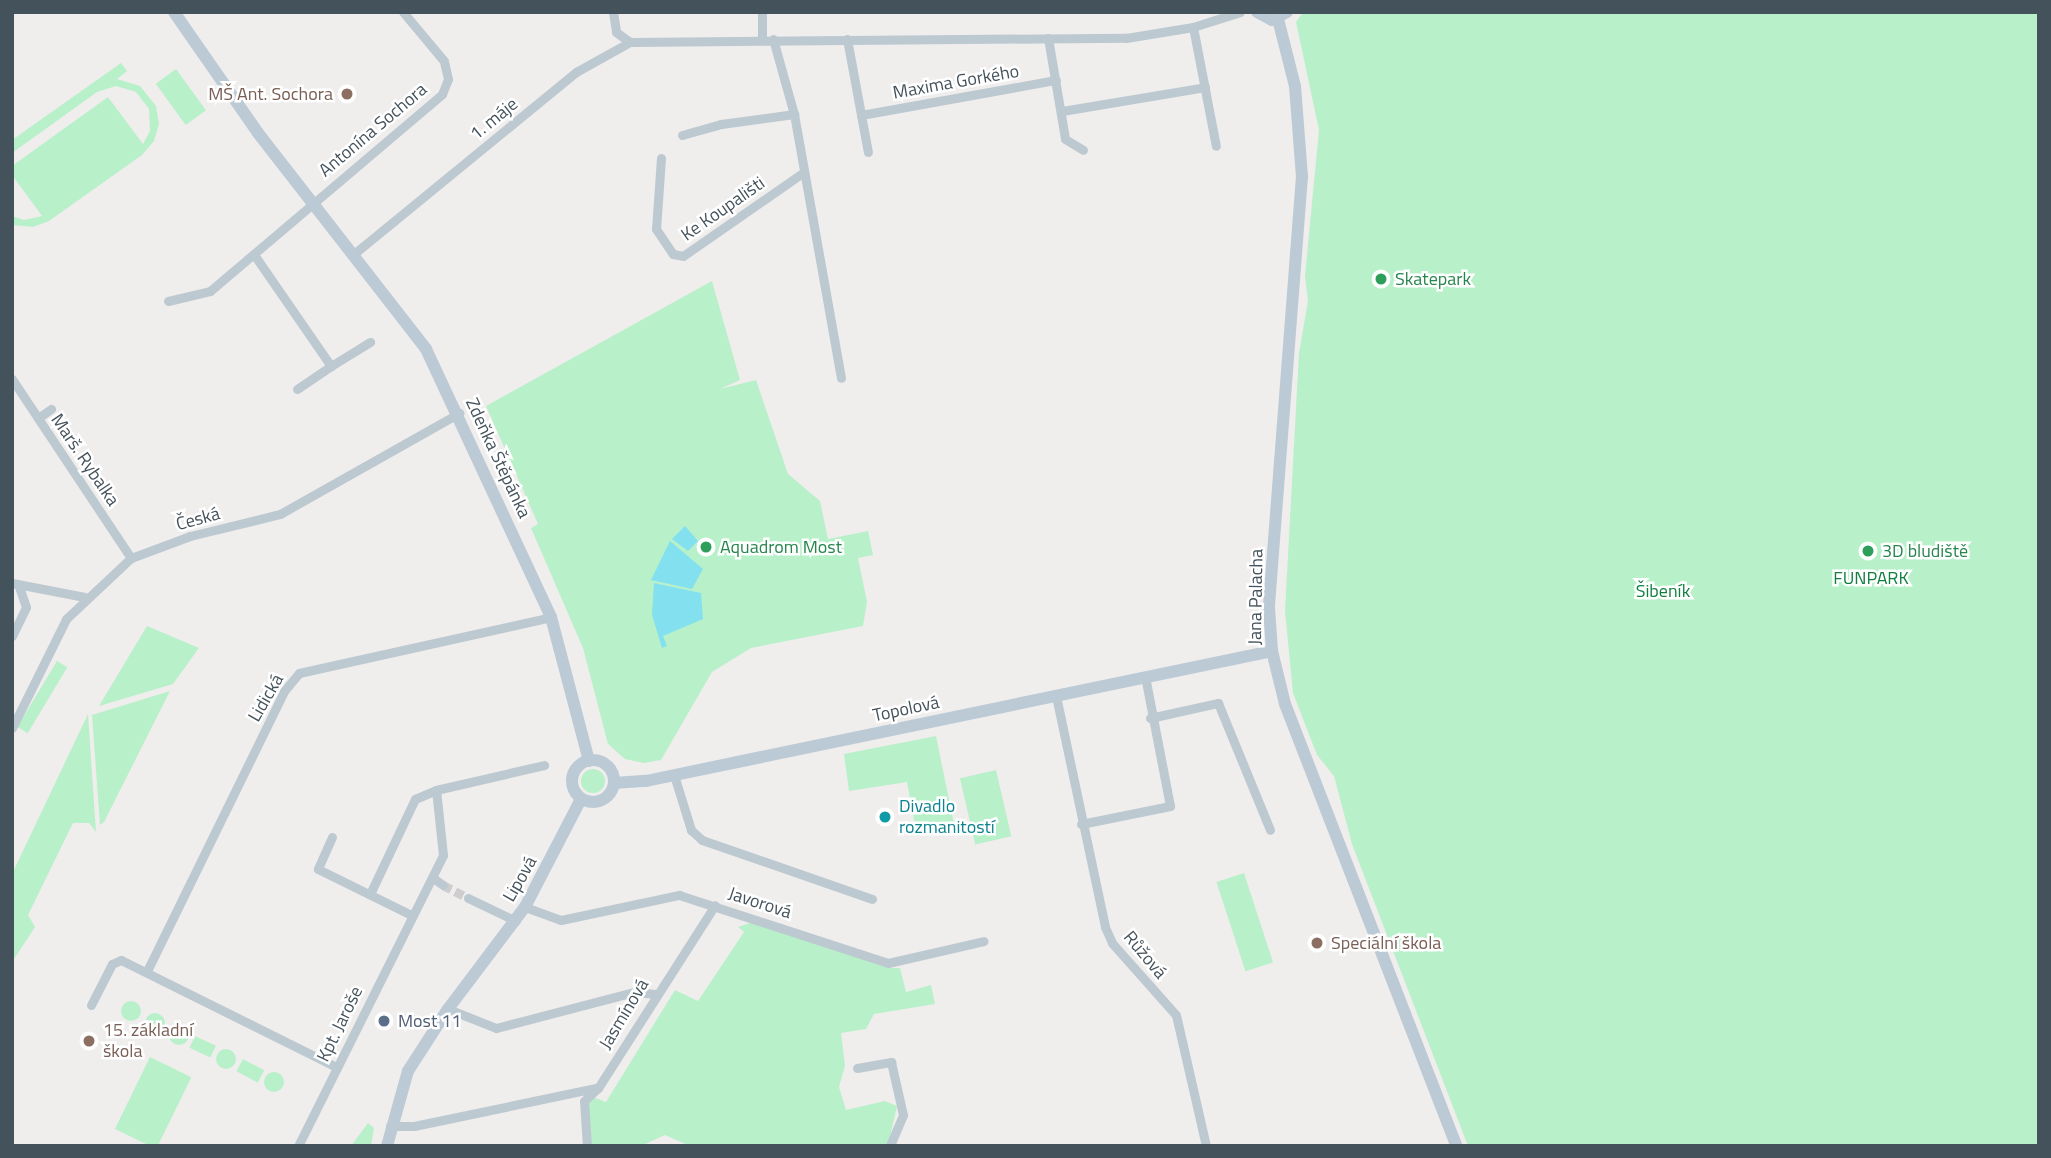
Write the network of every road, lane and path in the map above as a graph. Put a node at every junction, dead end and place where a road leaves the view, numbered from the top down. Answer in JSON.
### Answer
{"nodes":[{"id":1,"x":169,"y":12,"type":"edge"},
{"id":2,"x":174,"y":12,"type":"edge"},
{"id":3,"x":403,"y":12,"type":"edge"},
{"id":4,"x":613,"y":12,"type":"edge"},
{"id":5,"x":762,"y":12,"type":"edge"},
{"id":6,"x":1240,"y":12,"type":"edge"},
{"id":7,"x":1257,"y":12,"type":"edge"},
{"id":8,"x":1282,"y":15,"type":"edge"},
{"id":9,"x":1194,"y":27,"type":"junction"},
{"id":10,"x":847,"y":38,"type":"junction"},
{"id":11,"x":1048,"y":38,"type":"junction"},
{"id":12,"x":767,"y":39,"type":"junction"},
{"id":13,"x":630,"y":42,"type":"junction"},
{"id":14,"x":197,"y":47,"type":"junction"},
{"id":15,"x":1056,"y":80,"type":"junction"},
{"id":16,"x":1205,"y":87,"type":"junction"},
{"id":17,"x":1062,"y":111,"type":"junction"},
{"id":18,"x":794,"y":114,"type":"junction"},
{"id":19,"x":862,"y":115,"type":"junction"},
{"id":20,"x":682,"y":135,"type":"dead end"},
{"id":21,"x":1216,"y":146,"type":"dead end"},
{"id":22,"x":1083,"y":150,"type":"dead end"},
{"id":23,"x":868,"y":152,"type":"dead end"},
{"id":24,"x":661,"y":158,"type":"dead end"},
{"id":25,"x":804,"y":172,"type":"junction"},
{"id":26,"x":313,"y":200,"type":"junction"},
{"id":27,"x":355,"y":253,"type":"junction"},
{"id":28,"x":255,"y":256,"type":"junction"},
{"id":29,"x":168,"y":301,"type":"dead end"},
{"id":30,"x":370,"y":342,"type":"dead end"},
{"id":31,"x":331,"y":366,"type":"junction"},
{"id":32,"x":12,"y":379,"type":"edge"},
{"id":33,"x":841,"y":379,"type":"dead end"},
{"id":34,"x":297,"y":389,"type":"dead end"},
{"id":35,"x":51,"y":409,"type":"dead end"},
{"id":36,"x":459,"y":413,"type":"junction"},
{"id":37,"x":38,"y":418,"type":"junction"},
{"id":38,"x":131,"y":558,"type":"junction"},
{"id":39,"x":15,"y":584,"type":"edge"},
{"id":40,"x":85,"y":597,"type":"junction"},
{"id":41,"x":551,"y":617,"type":"junction"},
{"id":42,"x":12,"y":636,"type":"edge"},
{"id":43,"x":1272,"y":651,"type":"junction"},
{"id":44,"x":1145,"y":676,"type":"junction"},
{"id":45,"x":1056,"y":696,"type":"junction"},
{"id":46,"x":1151,"y":717,"type":"junction"},
{"id":47,"x":12,"y":728,"type":"edge"},
{"id":48,"x":589,"y":761,"type":"junction"},
{"id":49,"x":544,"y":765,"type":"dead end"},
{"id":50,"x":674,"y":775,"type":"junction"},
{"id":51,"x":614,"y":783,"type":"junction"},
{"id":52,"x":436,"y":790,"type":"junction"},
{"id":53,"x":581,"y":799,"type":"junction"},
{"id":54,"x":1081,"y":824,"type":"junction"},
{"id":55,"x":1270,"y":830,"type":"dead end"},
{"id":56,"x":332,"y":837,"type":"dead end"},
{"id":57,"x":433,"y":878,"type":"junction"},
{"id":58,"x":443,"y":885,"type":"tunnel mouth"},
{"id":59,"x":370,"y":894,"type":"junction"},
{"id":60,"x":468,"y":898,"type":"tunnel mouth"},
{"id":61,"x":872,"y":899,"type":"dead end"},
{"id":62,"x":715,"y":905,"type":"junction"},
{"id":63,"x":525,"y":907,"type":"junction"},
{"id":64,"x":411,"y":915,"type":"junction"},
{"id":65,"x":516,"y":922,"type":"junction"},
{"id":66,"x":984,"y":941,"type":"dead end"},
{"id":67,"x":148,"y":971,"type":"junction"},
{"id":68,"x":656,"y":994,"type":"junction"},
{"id":69,"x":91,"y":1005,"type":"dead end"},
{"id":70,"x":448,"y":1009,"type":"junction"},
{"id":71,"x":337,"y":1067,"type":"junction"},
{"id":72,"x":857,"y":1068,"type":"dead end"},
{"id":73,"x":598,"y":1088,"type":"junction"},
{"id":74,"x":390,"y":1126,"type":"junction"},
{"id":75,"x":298,"y":1146,"type":"edge"},
{"id":76,"x":387,"y":1146,"type":"edge"},
{"id":77,"x":587,"y":1146,"type":"edge"},
{"id":78,"x":890,"y":1146,"type":"edge"},
{"id":79,"x":1206,"y":1146,"type":"edge"},
{"id":80,"x":1456,"y":1146,"type":"edge"}],
"edges":[{"from":1,"to":14,"type":"street","name":"Zdeňka Štěpánka"},
{"from":2,"to":14,"type":"street","name":"Zdeňka Štěpánka"},
{"from":3,"to":26,"type":"street","name":"Antonína Sochora"},
{"from":4,"to":13,"type":"street"},
{"from":5,"to":12,"type":"street"},
{"from":6,"to":9,"type":"street"},
{"from":7,"to":8,"type":"street"},
{"from":8,"to":43,"type":"street","name":"Jana Palacha"},
{"from":9,"to":11,"type":"street"},
{"from":9,"to":16,"type":"street"},
{"from":10,"to":11,"type":"street"},
{"from":10,"to":12,"type":"street"},
{"from":10,"to":19,"type":"street"},
{"from":11,"to":15,"type":"street"},
{"from":12,"to":13,"type":"street"},
{"from":12,"to":18,"type":"street"},
{"from":13,"to":27,"type":"street","name":"1. máje"},
{"from":14,"to":26,"type":"street","name":"Zdeňka Štěpánka"},
{"from":15,"to":17,"type":"street"},
{"from":15,"to":19,"type":"street","name":"Maxima Gorkého"},
{"from":16,"to":17,"type":"street"},
{"from":16,"to":21,"type":"street"},
{"from":17,"to":22,"type":"street"},
{"from":18,"to":20,"type":"street"},
{"from":18,"to":25,"type":"street"},
{"from":19,"to":23,"type":"street"},
{"from":24,"to":25,"type":"street","name":"Ke Koupališti"},
{"from":25,"to":33,"type":"street"},
{"from":26,"to":27,"type":"street","name":"Zdeňka Štěpánka"},
{"from":26,"to":28,"type":"street"},
{"from":27,"to":36,"type":"street","name":"Zdeňka Štěpánka"},
{"from":28,"to":29,"type":"street"},
{"from":28,"to":31,"type":"street"},
{"from":30,"to":31,"type":"street"},
{"from":31,"to":34,"type":"street"},
{"from":32,"to":37,"type":"street","name":"Marš. Rybalka"},
{"from":35,"to":37,"type":"street"},
{"from":36,"to":38,"type":"street","name":"Česká"},
{"from":36,"to":41,"type":"street","name":"Zdeňka Štěpánka"},
{"from":37,"to":38,"type":"street","name":"Marš. Rybalka"},
{"from":38,"to":40,"type":"street","name":"Česká"},
{"from":39,"to":40,"type":"street"},
{"from":39,"to":42,"type":"street"},
{"from":40,"to":47,"type":"street","name":"Česká"},
{"from":41,"to":48,"type":"street","name":"Zdeňka Štěpánka"},
{"from":41,"to":67,"type":"street","name":"Lidická"},
{"from":43,"to":44,"type":"street","name":"Topolová"},
{"from":43,"to":80,"type":"street","name":"Jana Palacha"},
{"from":44,"to":45,"type":"street","name":"Topolová"},
{"from":44,"to":46,"type":"street"},
{"from":45,"to":50,"type":"street","name":"Topolová"},
{"from":45,"to":54,"type":"street","name":"Růžová"},
{"from":46,"to":54,"type":"street"},
{"from":46,"to":55,"type":"street"},
{"from":48,"to":51,"type":"street"},
{"from":48,"to":53,"type":"street","name":"Lipová"},
{"from":49,"to":52,"type":"street"},
{"from":50,"to":51,"type":"street","name":"Topolová"},
{"from":50,"to":61,"type":"street"},
{"from":51,"to":53,"type":"street","name":"Topolová"},
{"from":52,"to":57,"type":"street","name":"Kpt. Jaroše"},
{"from":52,"to":59,"type":"street"},
{"from":53,"to":63,"type":"street","name":"Lipová"},
{"from":54,"to":79,"type":"street","name":"Růžová"},
{"from":56,"to":59,"type":"street"},
{"from":57,"to":58,"type":"street"},
{"from":57,"to":64,"type":"street","name":"Kpt. Jaroše"},
{"from":59,"to":64,"type":"street"},
{"from":60,"to":65,"type":"street"},
{"from":62,"to":63,"type":"street","name":"Javorová"},
{"from":62,"to":66,"type":"street","name":"Javorová"},
{"from":62,"to":68,"type":"street","name":"Jasmínová"},
{"from":63,"to":65,"type":"street","name":"Lipová"},
{"from":64,"to":71,"type":"street","name":"Kpt. Jaroše"},
{"from":65,"to":70,"type":"street","name":"Lipová"},
{"from":67,"to":69,"type":"street"},
{"from":67,"to":71,"type":"street"},
{"from":68,"to":70,"type":"street"},
{"from":68,"to":73,"type":"street","name":"Jasmínová"},
{"from":70,"to":74,"type":"street","name":"Lipová"},
{"from":71,"to":75,"type":"street","name":"Kpt. Jaroše"},
{"from":72,"to":78,"type":"street"},
{"from":73,"to":74,"type":"street"},
{"from":73,"to":77,"type":"street","name":"Jasmínová"},
{"from":74,"to":76,"type":"street","name":"Lipová"}]}
